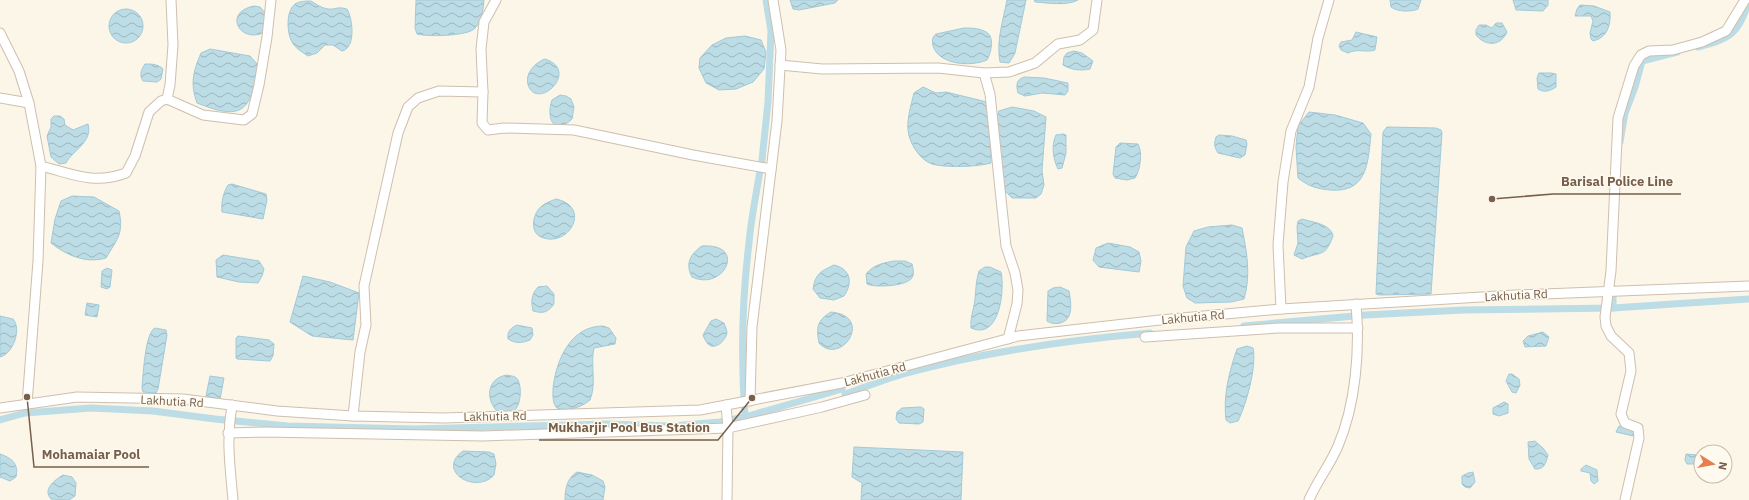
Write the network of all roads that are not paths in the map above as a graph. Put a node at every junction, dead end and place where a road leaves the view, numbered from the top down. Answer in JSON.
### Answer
{"nodes":[{"id":1,"x":171,"y":0,"type":"edge"},
{"id":2,"x":271,"y":0,"type":"edge"},
{"id":3,"x":496,"y":0,"type":"edge"},
{"id":4,"x":773,"y":0,"type":"edge"},
{"id":5,"x":1097,"y":0,"type":"edge"},
{"id":6,"x":1329,"y":0,"type":"edge"},
{"id":7,"x":1744,"y":0,"type":"edge"},
{"id":8,"x":0,"y":33,"type":"edge"},
{"id":9,"x":780,"y":65,"type":"junction"},
{"id":10,"x":984,"y":73,"type":"junction"},
{"id":11,"x":483,"y":92,"type":"junction"},
{"id":12,"x":0,"y":98,"type":"edge"},
{"id":13,"x":167,"y":99,"type":"junction"},
{"id":14,"x":29,"y":103,"type":"junction"},
{"id":15,"x":41,"y":166,"type":"junction"},
{"id":16,"x":771,"y":169,"type":"junction"},
{"id":17,"x":1749,"y":286,"type":"edge"},
{"id":18,"x":1609,"y":291,"type":"junction"},
{"id":19,"x":1356,"y":304,"type":"junction"},
{"id":20,"x":1281,"y":310,"type":"junction"},
{"id":21,"x":1358,"y":328,"type":"junction"},
{"id":22,"x":1145,"y":337,"type":"dead end"},
{"id":23,"x":1008,"y":339,"type":"junction"},
{"id":24,"x":865,"y":395,"type":"dead end"},
{"id":25,"x":750,"y":400,"type":"junction"},
{"id":26,"x":27,"y":404,"type":"junction"},
{"id":27,"x":726,"y":405,"type":"junction"},
{"id":28,"x":0,"y":408,"type":"edge"},
{"id":29,"x":232,"y":410,"type":"junction"},
{"id":30,"x":353,"y":416,"type":"junction"},
{"id":31,"x":728,"y":428,"type":"junction"},
{"id":32,"x":228,"y":430,"type":"junction"},
{"id":33,"x":233,"y":500,"type":"edge"},
{"id":34,"x":727,"y":500,"type":"edge"},
{"id":35,"x":1309,"y":500,"type":"edge"},
{"id":36,"x":1625,"y":500,"type":"edge"}],
"edges":[{"from":1,"to":13,"type":"street"},
{"from":2,"to":13,"type":"street"},
{"from":3,"to":11,"type":"street"},
{"from":4,"to":9,"type":"street"},
{"from":5,"to":10,"type":"street"},
{"from":6,"to":20,"type":"street"},
{"from":7,"to":18,"type":"street"},
{"from":8,"to":14,"type":"street"},
{"from":9,"to":10,"type":"street"},
{"from":9,"to":16,"type":"street"},
{"from":10,"to":23,"type":"street"},
{"from":11,"to":16,"type":"street"},
{"from":11,"to":30,"type":"street"},
{"from":12,"to":14,"type":"street"},
{"from":13,"to":15,"type":"street"},
{"from":14,"to":15,"type":"street"},
{"from":15,"to":26,"type":"street"},
{"from":16,"to":25,"type":"street"},
{"from":17,"to":18,"type":"street","name":"Lakhutia Rd"},
{"from":18,"to":19,"type":"street","name":"Lakhutia Rd"},
{"from":18,"to":36,"type":"street"},
{"from":19,"to":20,"type":"street","name":"Lakhutia Rd"},
{"from":19,"to":21,"type":"street"},
{"from":20,"to":23,"type":"street","name":"Lakhutia Rd"},
{"from":21,"to":22,"type":"street"},
{"from":21,"to":35,"type":"street"},
{"from":23,"to":25,"type":"street","name":"Lakhutia Rd"},
{"from":24,"to":31,"type":"street"},
{"from":25,"to":27,"type":"street","name":"Lakhutia Rd"},
{"from":26,"to":28,"type":"street","name":"Lakhutia Rd"},
{"from":26,"to":29,"type":"street","name":"Lakhutia Rd"},
{"from":27,"to":30,"type":"street","name":"Lakhutia Rd"},
{"from":27,"to":31,"type":"street"},
{"from":29,"to":30,"type":"street","name":"Lakhutia Rd"},
{"from":29,"to":32,"type":"street"},
{"from":31,"to":32,"type":"street"},
{"from":31,"to":34,"type":"street"},
{"from":32,"to":33,"type":"street"}]}
